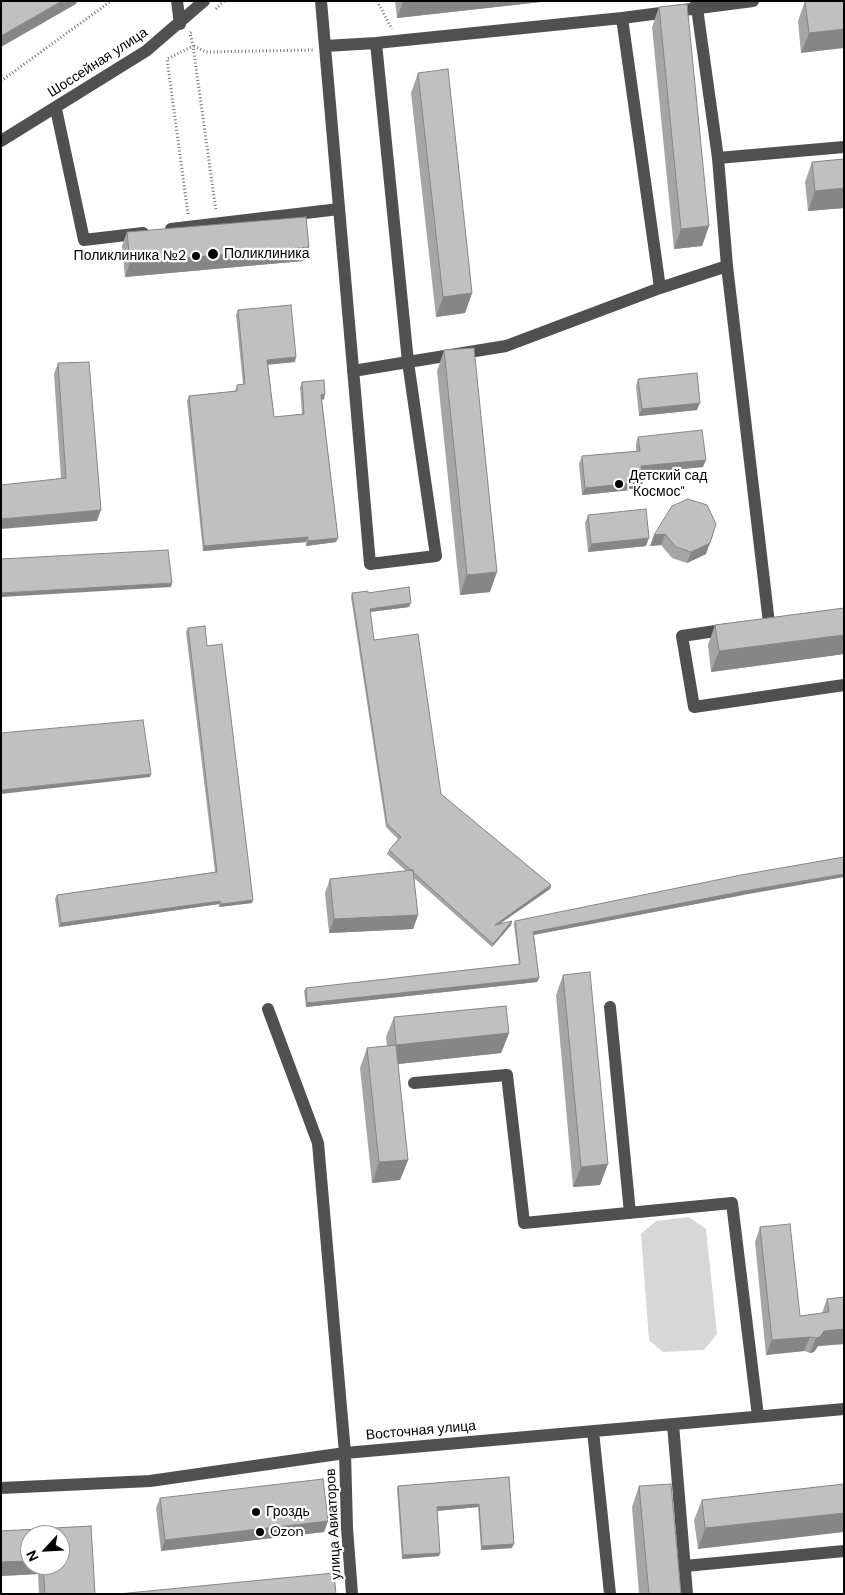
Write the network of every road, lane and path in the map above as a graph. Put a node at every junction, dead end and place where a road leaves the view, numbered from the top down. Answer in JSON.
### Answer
{"nodes":[{"id":1,"x":111,"y":1,"type":"edge"},
{"id":2,"x":177,"y":1,"type":"edge"},
{"id":3,"x":204,"y":1,"type":"edge"},
{"id":4,"x":321,"y":1,"type":"edge"},
{"id":5,"x":376,"y":1,"type":"edge"},
{"id":6,"x":753,"y":1,"type":"edge"},
{"id":7,"x":696,"y":5,"type":"edge"},
{"id":8,"x":622,"y":18,"type":"junction"},
{"id":9,"x":180,"y":24,"type":"junction"},
{"id":10,"x":398,"y":41,"type":"junction"},
{"id":11,"x":376,"y":44,"type":"junction"},
{"id":12,"x":194,"y":46,"type":"junction"},
{"id":13,"x":326,"y":47,"type":"junction"},
{"id":14,"x":1,"y":80,"type":"edge"},
{"id":15,"x":56,"y":109,"type":"junction"},
{"id":16,"x":1,"y":142,"type":"edge"},
{"id":17,"x":844,"y":147,"type":"edge"},
{"id":18,"x":718,"y":158,"type":"junction"},
{"id":19,"x":339,"y":209,"type":"junction"},
{"id":20,"x":218,"y":224,"type":"junction"},
{"id":21,"x":189,"y":227,"type":"junction"},
{"id":22,"x":728,"y":266,"type":"junction"},
{"id":23,"x":660,"y":288,"type":"junction"},
{"id":24,"x":408,"y":362,"type":"junction"},
{"id":25,"x":353,"y":371,"type":"junction"},
{"id":26,"x":769,"y":623,"type":"edge"},
{"id":27,"x":740,"y":627,"type":"edge"},
{"id":28,"x":844,"y":685,"type":"edge"},
{"id":29,"x":610,"y":1007,"type":"dead end"},
{"id":30,"x":268,"y":1008,"type":"dead end"},
{"id":31,"x":414,"y":1083,"type":"dead end"},
{"id":32,"x":630,"y":1212,"type":"junction"},
{"id":33,"x":844,"y":1409,"type":"edge"},
{"id":34,"x":758,"y":1416,"type":"junction"},
{"id":35,"x":673,"y":1424,"type":"junction"},
{"id":36,"x":593,"y":1431,"type":"junction"},
{"id":37,"x":345,"y":1452,"type":"junction"},
{"id":38,"x":1,"y":1488,"type":"edge"},
{"id":39,"x":844,"y":1551,"type":"edge"},
{"id":40,"x":685,"y":1566,"type":"junction"},
{"id":41,"x":352,"y":1594,"type":"edge"},
{"id":42,"x":610,"y":1594,"type":"edge"},
{"id":43,"x":687,"y":1594,"type":"edge"}],
"edges":[{"from":1,"to":14,"type":"path"},
{"from":2,"to":9,"type":"street"},
{"from":3,"to":9,"type":"street","name":"Шоссейная улица"},
{"from":4,"to":13,"type":"street"},
{"from":5,"to":10,"type":"path"},
{"from":6,"to":7,"type":"street"},
{"from":7,"to":8,"type":"street"},
{"from":7,"to":18,"type":"street"},
{"from":8,"to":10,"type":"street"},
{"from":8,"to":23,"type":"street"},
{"from":9,"to":15,"type":"street","name":"Шоссейная улица"},
{"from":10,"to":11,"type":"street"},
{"from":11,"to":13,"type":"street"},
{"from":11,"to":24,"type":"street"},
{"from":12,"to":13,"type":"path"},
{"from":12,"to":20,"type":"path"},
{"from":12,"to":21,"type":"path"},
{"from":13,"to":19,"type":"street"},
{"from":15,"to":16,"type":"street","name":"Шоссейная улица"},
{"from":15,"to":21,"type":"street"},
{"from":17,"to":18,"type":"street"},
{"from":18,"to":22,"type":"street"},
{"from":19,"to":20,"type":"street"},
{"from":19,"to":25,"type":"street"},
{"from":20,"to":21,"type":"street"},
{"from":22,"to":23,"type":"street"},
{"from":22,"to":26,"type":"street"},
{"from":23,"to":24,"type":"street"},
{"from":24,"to":25,"type":"street"},
{"from":24,"to":25,"type":"street"},
{"from":27,"to":28,"type":"street"},
{"from":29,"to":32,"type":"street"},
{"from":30,"to":37,"type":"street","name":"улица Авиаторов"},
{"from":31,"to":32,"type":"street"},
{"from":32,"to":34,"type":"street"},
{"from":33,"to":34,"type":"street","name":"Восточная улица"},
{"from":34,"to":35,"type":"street","name":"Восточная улица"},
{"from":35,"to":36,"type":"street","name":"Восточная улица"},
{"from":35,"to":40,"type":"street"},
{"from":36,"to":37,"type":"street","name":"Восточная улица"},
{"from":36,"to":42,"type":"street"},
{"from":37,"to":38,"type":"street","name":"Восточная улица"},
{"from":37,"to":41,"type":"street","name":"улица Авиаторов"},
{"from":39,"to":40,"type":"street"},
{"from":40,"to":43,"type":"street"}]}
